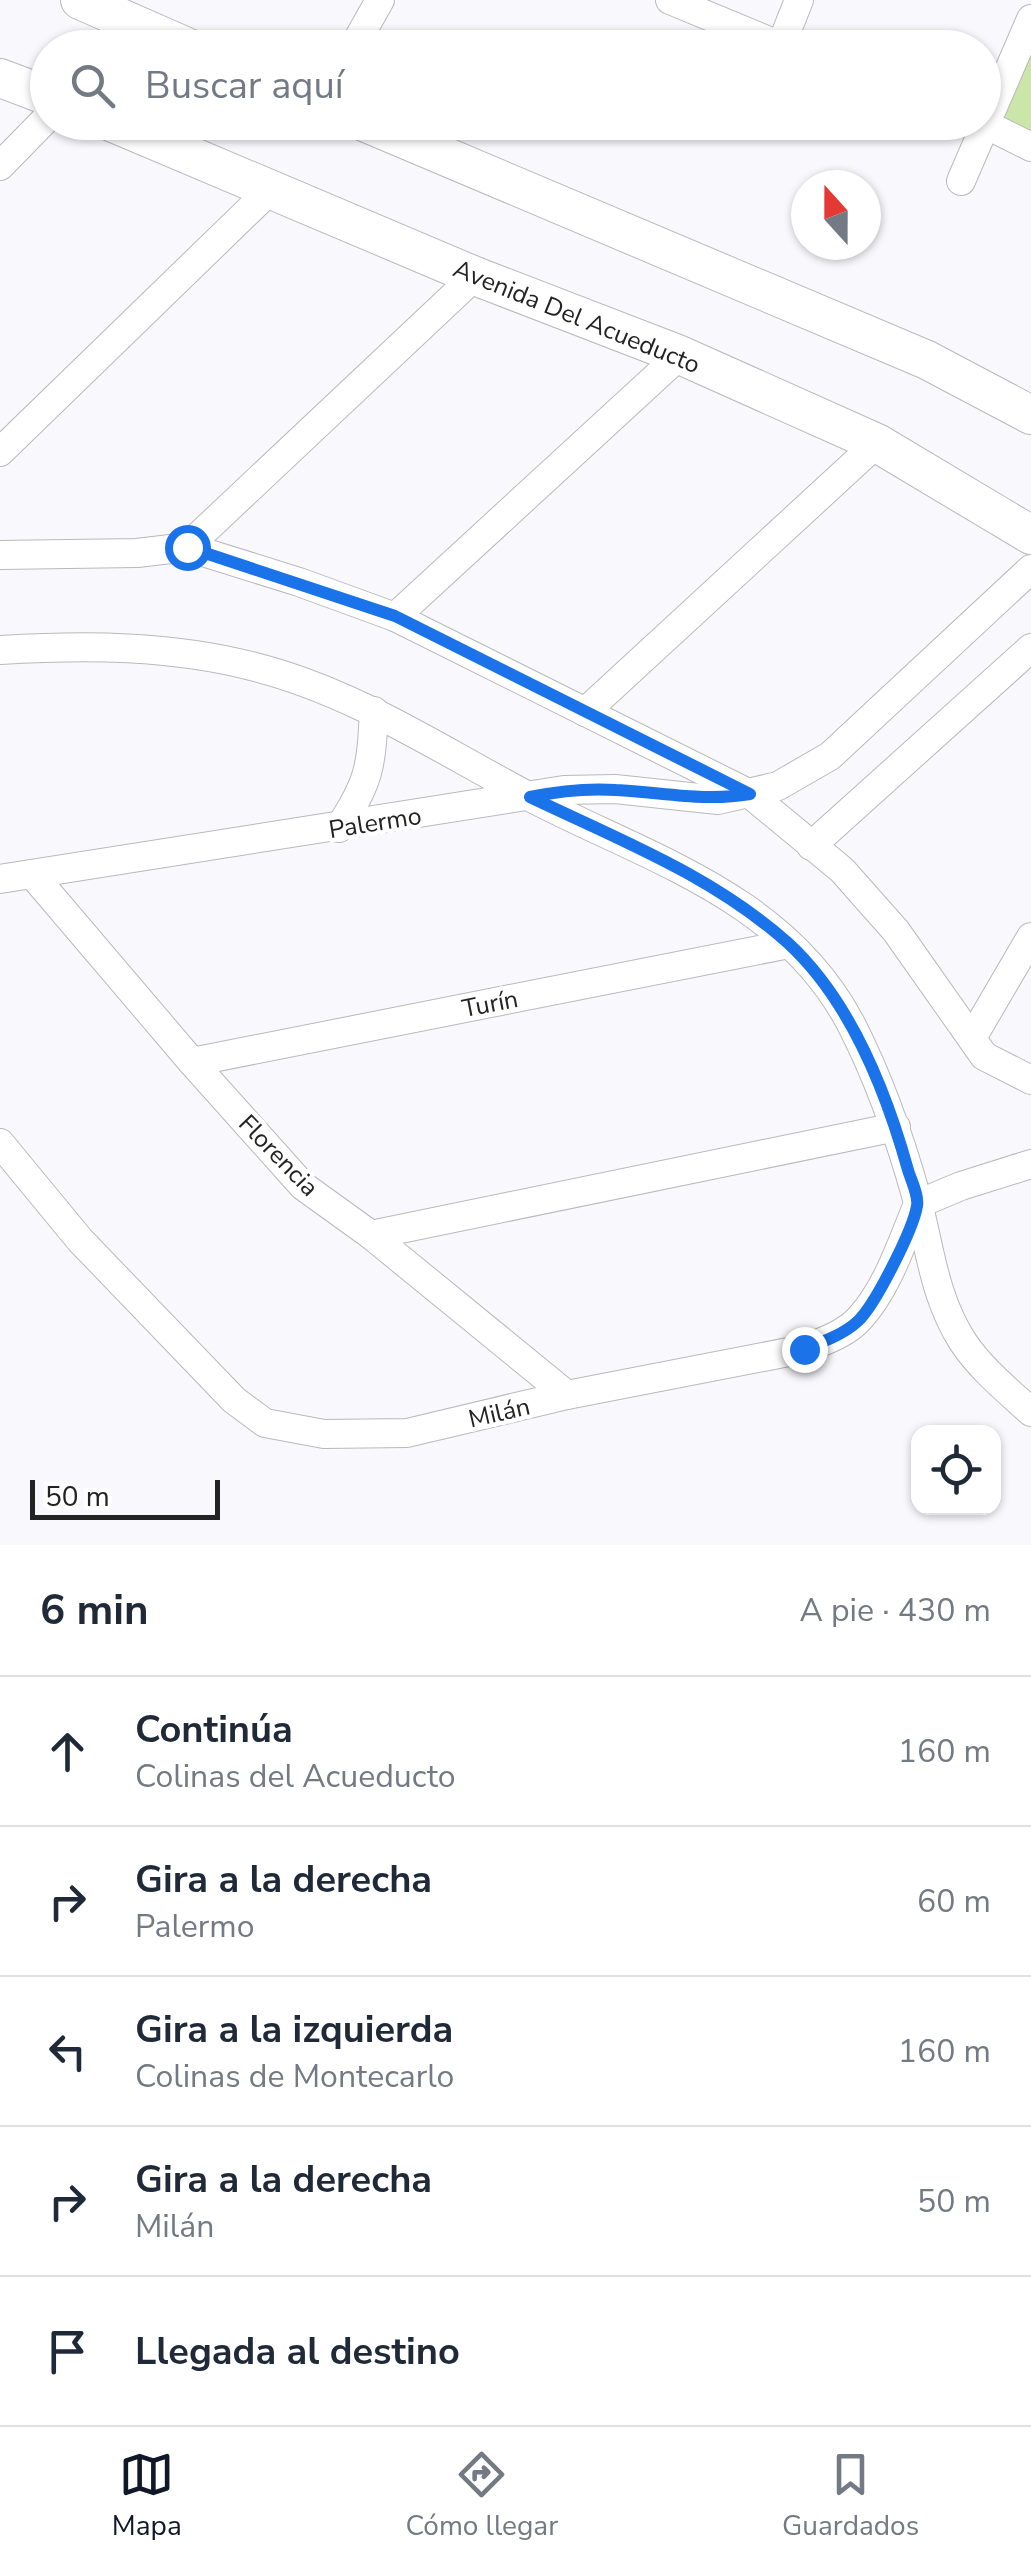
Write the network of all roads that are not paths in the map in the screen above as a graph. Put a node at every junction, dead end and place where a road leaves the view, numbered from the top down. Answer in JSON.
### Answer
{"nodes":[{"id":1,"x":80,"y":0,"type":"edge"},
{"id":2,"x":380,"y":0,"type":"edge"},
{"id":3,"x":670,"y":0,"type":"edge"},
{"id":4,"x":799,"y":0,"type":"edge"},
{"id":5,"x":1031,"y":19,"type":"edge"},
{"id":6,"x":148,"y":30,"type":"edge"},
{"id":7,"x":363,"y":30,"type":"edge"},
{"id":8,"x":741,"y":30,"type":"edge"},
{"id":9,"x":788,"y":30,"type":"edge"},
{"id":10,"x":0,"y":78,"type":"edge"},
{"id":11,"x":30,"y":89,"type":"edge"},
{"id":12,"x":1001,"y":91,"type":"edge"},
{"id":13,"x":1001,"y":132,"type":"edge"},
{"id":14,"x":30,"y":135,"type":"edge"},
{"id":15,"x":155,"y":140,"type":"edge"},
{"id":16,"x":407,"y":140,"type":"edge"},
{"id":17,"x":980,"y":140,"type":"edge"},
{"id":18,"x":1031,"y":147,"type":"edge"},
{"id":19,"x":0,"y":166,"type":"edge"},
{"id":20,"x":961,"y":181,"type":"dead end"},
{"id":21,"x":271,"y":188,"type":"junction"},
{"id":22,"x":476,"y":276,"type":"junction"},
{"id":23,"x":680,"y":355,"type":"junction"},
{"id":24,"x":1031,"y":415,"type":"edge"},
{"id":25,"x":876,"y":443,"type":"junction"},
{"id":26,"x":0,"y":452,"type":"edge"},
{"id":27,"x":1031,"y":534,"type":"edge"},
{"id":28,"x":187,"y":547,"type":"junction"},
{"id":29,"x":0,"y":555,"type":"edge"},
{"id":30,"x":1031,"y":570,"type":"edge"},
{"id":31,"x":395,"y":616,"type":"junction"},
{"id":32,"x":1031,"y":648,"type":"edge"},
{"id":33,"x":0,"y":650,"type":"edge"},
{"id":34,"x":374,"y":711,"type":"junction"},
{"id":35,"x":585,"y":712,"type":"junction"},
{"id":36,"x":750,"y":794,"type":"junction"},
{"id":37,"x":530,"y":797,"type":"junction"},
{"id":38,"x":338,"y":828,"type":"junction"},
{"id":39,"x":811,"y":846,"type":"junction"},
{"id":40,"x":32,"y":874,"type":"junction"},
{"id":41,"x":0,"y":880,"type":"edge"},
{"id":42,"x":1031,"y":937,"type":"edge"},
{"id":43,"x":788,"y":944,"type":"junction"},
{"id":44,"x":972,"y":1038,"type":"junction"},
{"id":45,"x":192,"y":1062,"type":"junction"},
{"id":46,"x":1031,"y":1080,"type":"edge"},
{"id":47,"x":896,"y":1127,"type":"junction"},
{"id":48,"x":0,"y":1143,"type":"edge"},
{"id":49,"x":1031,"y":1164,"type":"edge"},
{"id":50,"x":918,"y":1204,"type":"junction"},
{"id":51,"x":372,"y":1236,"type":"junction"},
{"id":52,"x":567,"y":1395,"type":"junction"},
{"id":53,"x":1031,"y":1412,"type":"edge"}],
"edges":[{"from":1,"to":6,"type":"street"},
{"from":2,"to":7,"type":"street"},
{"from":3,"to":8,"type":"street"},
{"from":4,"to":9,"type":"street"},
{"from":5,"to":12,"type":"street"},
{"from":10,"to":11,"type":"street"},
{"from":13,"to":18,"type":"street"},
{"from":14,"to":19,"type":"street"},
{"from":15,"to":21,"type":"street","name":"Avenida Del Acueducto"},
{"from":16,"to":24,"type":"street"},
{"from":17,"to":20,"type":"street"},
{"from":21,"to":22,"type":"street","name":"Avenida Del Acueducto"},
{"from":21,"to":26,"type":"street"},
{"from":22,"to":23,"type":"street","name":"Avenida Del Acueducto"},
{"from":22,"to":28,"type":"street"},
{"from":23,"to":25,"type":"street","name":"Avenida Del Acueducto"},
{"from":23,"to":31,"type":"street"},
{"from":25,"to":27,"type":"street","name":"Avenida Del Acueducto"},
{"from":25,"to":35,"type":"street"},
{"from":28,"to":29,"type":"street"},
{"from":28,"to":31,"type":"street"},
{"from":30,"to":36,"type":"street","name":"Palermo"},
{"from":31,"to":35,"type":"street"},
{"from":32,"to":39,"type":"street"},
{"from":33,"to":34,"type":"street"},
{"from":34,"to":37,"type":"street"},
{"from":34,"to":38,"type":"street"},
{"from":35,"to":36,"type":"street"},
{"from":36,"to":37,"type":"street","name":"Palermo"},
{"from":36,"to":39,"type":"street"},
{"from":37,"to":38,"type":"street","name":"Palermo"},
{"from":37,"to":43,"type":"street"},
{"from":38,"to":40,"type":"street","name":"Palermo"},
{"from":39,"to":44,"type":"street"},
{"from":40,"to":41,"type":"street","name":"Palermo"},
{"from":40,"to":45,"type":"street","name":"Florencia"},
{"from":42,"to":44,"type":"street"},
{"from":43,"to":45,"type":"street","name":"Turín"},
{"from":43,"to":47,"type":"street"},
{"from":44,"to":46,"type":"street"},
{"from":45,"to":51,"type":"street","name":"Florencia"},
{"from":47,"to":50,"type":"street"},
{"from":47,"to":51,"type":"street"},
{"from":48,"to":52,"type":"street","name":"Milán"},
{"from":49,"to":50,"type":"street"},
{"from":50,"to":52,"type":"street","name":"Milán"},
{"from":50,"to":53,"type":"street"},
{"from":51,"to":52,"type":"street","name":"Florencia"}]}
